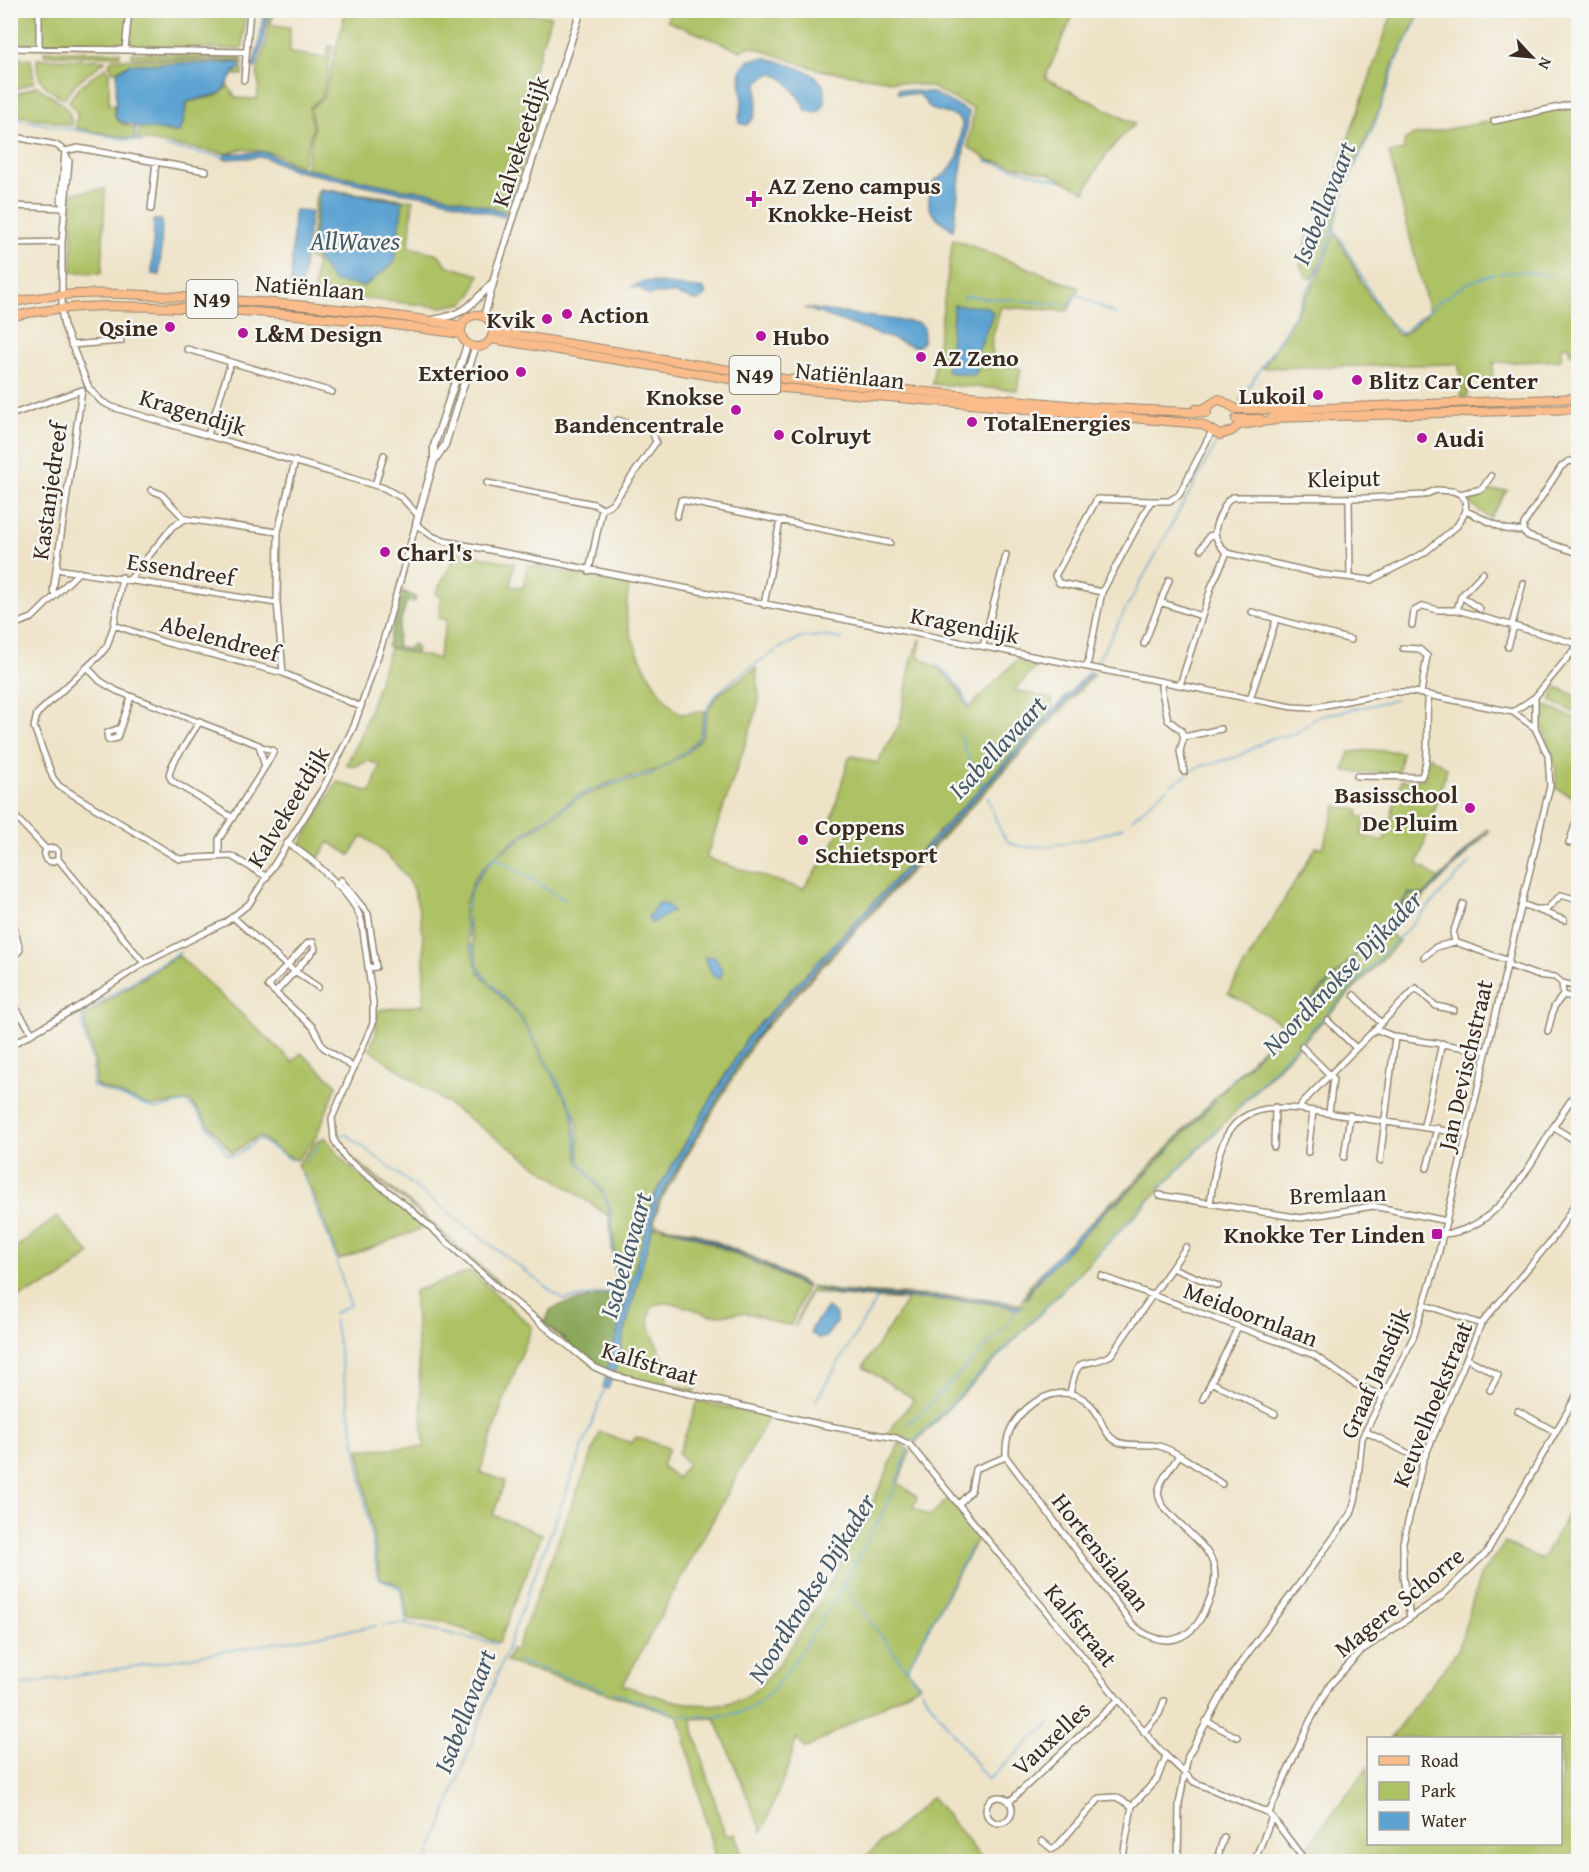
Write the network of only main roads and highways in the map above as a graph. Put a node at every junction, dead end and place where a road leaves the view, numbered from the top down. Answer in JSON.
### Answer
{"nodes":[{"id":1,"x":10,"y":303,"type":"edge"},
{"id":2,"x":10,"y":317,"type":"edge"},
{"id":3,"x":461,"y":330,"type":"junction"},
{"id":4,"x":492,"y":335,"type":"junction"},
{"id":5,"x":1578,"y":398,"type":"edge"},
{"id":6,"x":1578,"y":409,"type":"edge"},
{"id":7,"x":1172,"y":411,"type":"junction"},
{"id":8,"x":1236,"y":414,"type":"junction"},
{"id":9,"x":1207,"y":417,"type":"junction"},
{"id":10,"x":1276,"y":420,"type":"junction"},
{"id":11,"x":1172,"y":421,"type":"junction"}],
"edges":[{"from":1,"to":3,"type":"main road","name":"Natiënlaan","number":"N49"},
{"from":2,"to":3,"type":"main road","name":"Natiënlaan","number":"N49"},
{"from":3,"to":4,"type":"main road"},
{"from":3,"to":4,"type":"main road"},
{"from":4,"to":7,"type":"main road","name":"Natiënlaan","number":"N49"},
{"from":4,"to":11,"type":"main road","name":"Natiënlaan","number":"N49"},
{"from":5,"to":8,"type":"main road","name":"Natiënlaan","number":"N49"},
{"from":6,"to":10,"type":"main road","name":"Natiënlaan","number":"N49"},
{"from":7,"to":8,"type":"main road","name":"Natiënlaan","number":"N49"},
{"from":7,"to":9,"type":"main road","name":"Natiënlaan","number":"N49"},
{"from":8,"to":9,"type":"main road","name":"Natiënlaan","number":"N49"},
{"from":8,"to":9,"type":"main road","name":"Natiënlaan","number":"N49"},
{"from":8,"to":10,"type":"main road","name":"Natiënlaan","number":"N49"},
{"from":9,"to":11,"type":"main road","name":"Natiënlaan","number":"N49"},
{"from":10,"to":11,"type":"main road","name":"Natiënlaan","number":"N49"}]}
